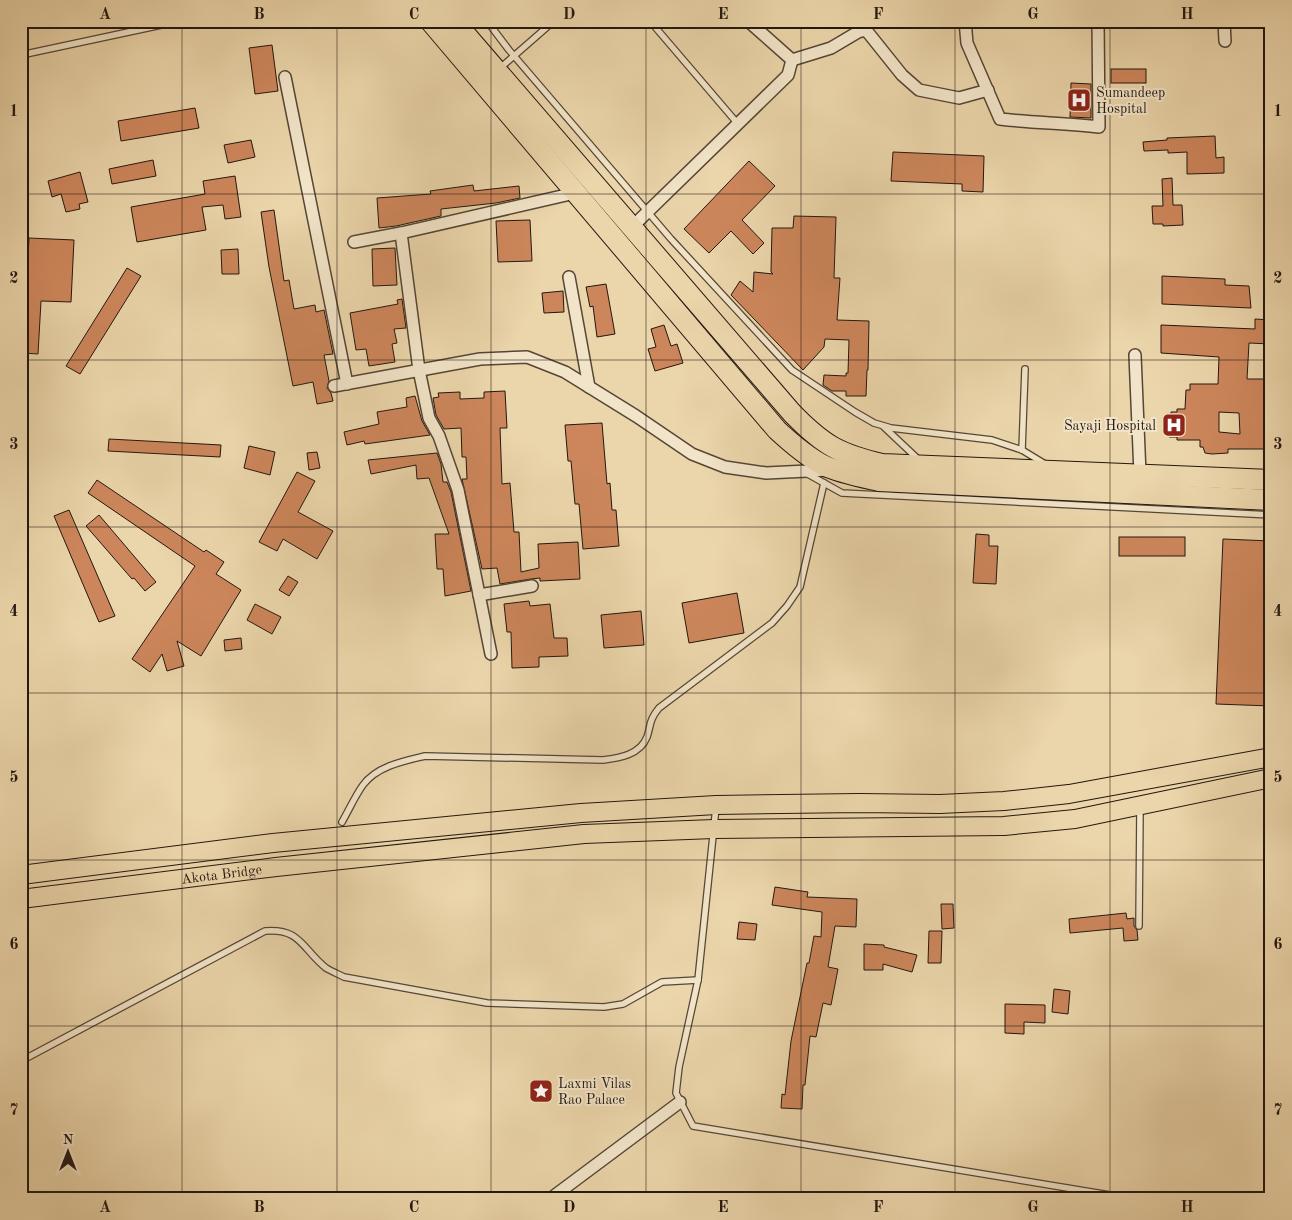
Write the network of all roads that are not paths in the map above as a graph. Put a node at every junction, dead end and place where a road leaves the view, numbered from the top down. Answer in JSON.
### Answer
{"nodes":[{"id":1,"x":180,"y":21,"type":"edge"},
{"id":2,"x":430,"y":21,"type":"edge"},
{"id":3,"x":454,"y":21,"type":"edge"},
{"id":4,"x":488,"y":21,"type":"edge"},
{"id":5,"x":554,"y":21,"type":"edge"},
{"id":6,"x":650,"y":21,"type":"edge"},
{"id":7,"x":748,"y":21,"type":"edge"},
{"id":8,"x":965,"y":21,"type":"edge"},
{"id":9,"x":1098,"y":21,"type":"edge"},
{"id":10,"x":1224,"y":21,"type":"edge"},
{"id":11,"x":859,"y":26,"type":"edge"},
{"id":12,"x":1225,"y":42,"type":"dead end"},
{"id":13,"x":21,"y":55,"type":"edge"},
{"id":14,"x":515,"y":55,"type":"junction"},
{"id":15,"x":792,"y":60,"type":"junction"},
{"id":16,"x":496,"y":70,"type":"junction"},
{"id":17,"x":285,"y":77,"type":"dead end"},
{"id":18,"x":988,"y":90,"type":"junction"},
{"id":19,"x":738,"y":124,"type":"junction"},
{"id":20,"x":575,"y":193,"type":"junction"},
{"id":21,"x":648,"y":212,"type":"junction"},
{"id":22,"x":632,"y":227,"type":"junction"},
{"id":23,"x":401,"y":233,"type":"junction"},
{"id":24,"x":354,"y":242,"type":"dead end"},
{"id":25,"x":569,"y":277,"type":"dead end"},
{"id":26,"x":1135,"y":355,"type":"dead end"},
{"id":27,"x":1025,"y":369,"type":"dead end"},
{"id":28,"x":419,"y":370,"type":"junction"},
{"id":29,"x":347,"y":384,"type":"junction"},
{"id":30,"x":334,"y":386,"type":"dead end"},
{"id":31,"x":589,"y":387,"type":"junction"},
{"id":32,"x":882,"y":425,"type":"junction"},
{"id":33,"x":1022,"y":450,"type":"junction"},
{"id":34,"x":856,"y":458,"type":"junction"},
{"id":35,"x":924,"y":466,"type":"junction"},
{"id":36,"x":1058,"y":471,"type":"junction"},
{"id":37,"x":802,"y":472,"type":"junction"},
{"id":38,"x":1140,"y":474,"type":"junction"},
{"id":39,"x":831,"y":476,"type":"junction"},
{"id":40,"x":1271,"y":480,"type":"edge"},
{"id":41,"x":1271,"y":500,"type":"edge"},
{"id":42,"x":1271,"y":515,"type":"edge"},
{"id":43,"x":532,"y":586,"type":"dead end"},
{"id":44,"x":480,"y":595,"type":"junction"},
{"id":45,"x":491,"y":654,"type":"dead end"},
{"id":46,"x":1271,"y":757,"type":"edge"},
{"id":47,"x":1271,"y":778,"type":"edge"},
{"id":48,"x":716,"y":805,"type":"junction"},
{"id":49,"x":1140,"y":806,"type":"junction"},
{"id":50,"x":342,"y":822,"type":"dead end"},
{"id":51,"x":714,"y":829,"type":"junction"},
{"id":52,"x":21,"y":875,"type":"edge"},
{"id":53,"x":21,"y":899,"type":"edge"},
{"id":54,"x":1140,"y":926,"type":"dead end"},
{"id":55,"x":698,"y":980,"type":"junction"},
{"id":56,"x":21,"y":1061,"type":"edge"},
{"id":57,"x":680,"y":1102,"type":"junction"},
{"id":58,"x":550,"y":1199,"type":"edge"},
{"id":59,"x":1134,"y":1199,"type":"edge"}],
"edges":[{"from":1,"to":13,"type":"lane"},
{"from":2,"to":20,"type":"highway"},
{"from":3,"to":16,"type":"highway"},
{"from":4,"to":14,"type":"lane"},
{"from":5,"to":14,"type":"lane"},
{"from":6,"to":19,"type":"lane"},
{"from":7,"to":15,"type":"street"},
{"from":8,"to":18,"type":"street"},
{"from":9,"to":18,"type":"street"},
{"from":10,"to":12,"type":"street"},
{"from":11,"to":15,"type":"street"},
{"from":11,"to":18,"type":"street"},
{"from":14,"to":16,"type":"lane"},
{"from":14,"to":21,"type":"lane"},
{"from":15,"to":19,"type":"street"},
{"from":16,"to":22,"type":"highway"},
{"from":17,"to":29,"type":"street"},
{"from":19,"to":21,"type":"street"},
{"from":20,"to":23,"type":"street"},
{"from":20,"to":39,"type":"highway"},
{"from":21,"to":22,"type":"street"},
{"from":21,"to":32,"type":"lane"},
{"from":22,"to":34,"type":"highway"},
{"from":23,"to":24,"type":"street"},
{"from":23,"to":28,"type":"street"},
{"from":25,"to":31,"type":"street"},
{"from":26,"to":38,"type":"street"},
{"from":27,"to":33,"type":"lane"},
{"from":28,"to":29,"type":"street"},
{"from":28,"to":31,"type":"street"},
{"from":28,"to":44,"type":"street"},
{"from":29,"to":30,"type":"street"},
{"from":31,"to":37,"type":"street"},
{"from":32,"to":33,"type":"lane"},
{"from":32,"to":35,"type":"lane"},
{"from":33,"to":36,"type":"lane"},
{"from":34,"to":35,"type":"highway"},
{"from":34,"to":39,"type":"street"},
{"from":35,"to":36,"type":"highway"},
{"from":36,"to":38,"type":"highway"},
{"from":37,"to":39,"type":"street"},
{"from":37,"to":39,"type":"lane"},
{"from":38,"to":40,"type":"highway"},
{"from":39,"to":41,"type":"highway"},
{"from":39,"to":42,"type":"lane"},
{"from":39,"to":50,"type":"lane"},
{"from":43,"to":44,"type":"street"},
{"from":44,"to":45,"type":"street"},
{"from":46,"to":48,"type":"main road"},
{"from":47,"to":49,"type":"main road","name":"Akota Bridge"},
{"from":48,"to":51,"type":"lane"},
{"from":48,"to":52,"type":"main road"},
{"from":49,"to":51,"type":"main road","name":"Akota Bridge"},
{"from":49,"to":54,"type":"lane"},
{"from":51,"to":53,"type":"main road","name":"Akota Bridge"},
{"from":51,"to":55,"type":"lane"},
{"from":55,"to":56,"type":"lane"},
{"from":55,"to":57,"type":"lane"},
{"from":57,"to":58,"type":"street"},
{"from":57,"to":59,"type":"lane"}]}
